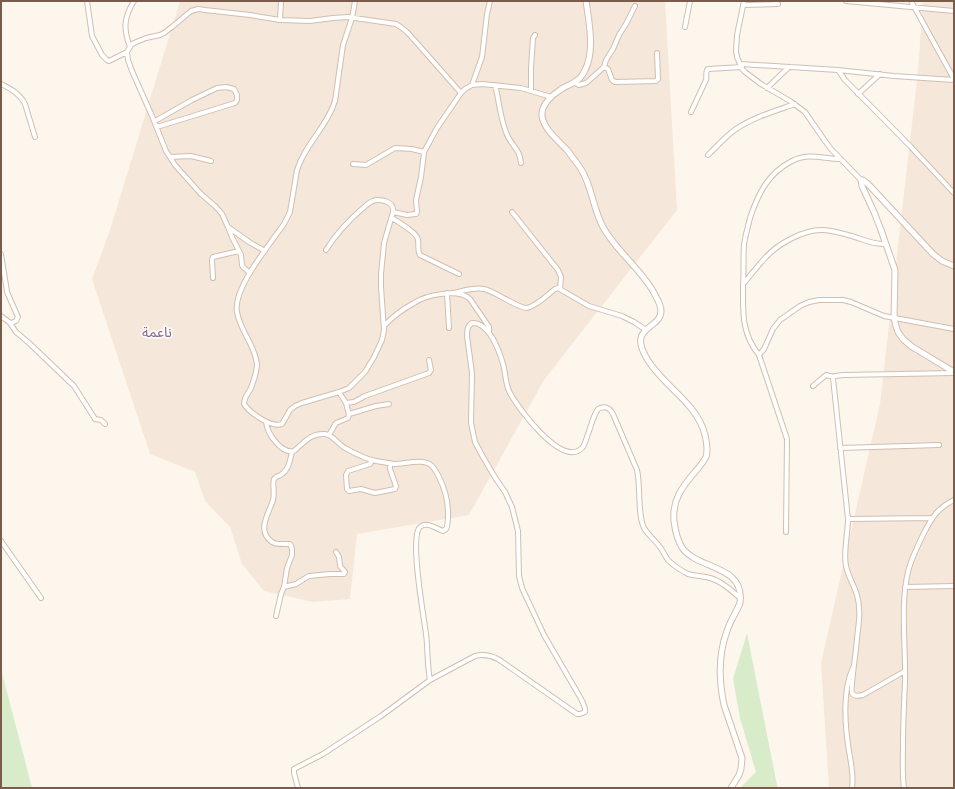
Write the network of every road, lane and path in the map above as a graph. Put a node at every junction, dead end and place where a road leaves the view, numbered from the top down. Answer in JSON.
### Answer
{"nodes":[{"id":1,"x":87,"y":1,"type":"edge"},
{"id":2,"x":134,"y":1,"type":"edge"},
{"id":3,"x":280,"y":1,"type":"edge"},
{"id":4,"x":355,"y":1,"type":"edge"},
{"id":5,"x":490,"y":1,"type":"edge"},
{"id":6,"x":586,"y":1,"type":"edge"},
{"id":7,"x":690,"y":1,"type":"edge"},
{"id":8,"x":846,"y":1,"type":"edge"},
{"id":9,"x":911,"y":1,"type":"edge"},
{"id":10,"x":743,"y":3,"type":"edge"},
{"id":11,"x":778,"y":4,"type":"dead end"},
{"id":12,"x":635,"y":6,"type":"dead end"},
{"id":13,"x":915,"y":8,"type":"junction"},
{"id":14,"x":954,"y":11,"type":"edge"},
{"id":15,"x":352,"y":18,"type":"junction"},
{"id":16,"x":280,"y":20,"type":"junction"},
{"id":17,"x":685,"y":27,"type":"dead end"},
{"id":18,"x":535,"y":35,"type":"dead end"},
{"id":19,"x":130,"y":47,"type":"junction"},
{"id":20,"x":128,"y":52,"type":"junction"},
{"id":21,"x":657,"y":53,"type":"dead end"},
{"id":22,"x":741,"y":65,"type":"junction"},
{"id":23,"x":788,"y":66,"type":"junction"},
{"id":24,"x":604,"y":67,"type":"junction"},
{"id":25,"x":838,"y":70,"type":"junction"},
{"id":26,"x":881,"y":74,"type":"junction"},
{"id":27,"x":954,"y":80,"type":"edge"},
{"id":28,"x":575,"y":83,"type":"junction"},
{"id":29,"x":1,"y":84,"type":"edge"},
{"id":30,"x":472,"y":85,"type":"junction"},
{"id":31,"x":495,"y":85,"type":"junction"},
{"id":32,"x":768,"y":88,"type":"junction"},
{"id":33,"x":531,"y":91,"type":"junction"},
{"id":34,"x":461,"y":93,"type":"junction"},
{"id":35,"x":858,"y":94,"type":"junction"},
{"id":36,"x":551,"y":97,"type":"junction"},
{"id":37,"x":795,"y":104,"type":"junction"},
{"id":38,"x":691,"y":112,"type":"dead end"},
{"id":39,"x":155,"y":121,"type":"junction"},
{"id":40,"x":157,"y":127,"type":"junction"},
{"id":41,"x":35,"y":137,"type":"dead end"},
{"id":42,"x":424,"y":152,"type":"junction"},
{"id":43,"x":708,"y":155,"type":"dead end"},
{"id":44,"x":170,"y":157,"type":"junction"},
{"id":45,"x":840,"y":159,"type":"junction"},
{"id":46,"x":212,"y":161,"type":"dead end"},
{"id":47,"x":521,"y":163,"type":"dead end"},
{"id":48,"x":353,"y":164,"type":"dead end"},
{"id":49,"x":861,"y":180,"type":"junction"},
{"id":50,"x":954,"y":194,"type":"edge"},
{"id":51,"x":393,"y":212,"type":"junction"},
{"id":52,"x":512,"y":212,"type":"dead end"},
{"id":53,"x":392,"y":218,"type":"junction"},
{"id":54,"x":228,"y":227,"type":"junction"},
{"id":55,"x":886,"y":244,"type":"junction"},
{"id":56,"x":265,"y":250,"type":"junction"},
{"id":57,"x":326,"y":250,"type":"dead end"},
{"id":58,"x":239,"y":251,"type":"junction"},
{"id":59,"x":1,"y":254,"type":"edge"},
{"id":60,"x":954,"y":266,"type":"edge"},
{"id":61,"x":250,"y":273,"type":"junction"},
{"id":62,"x":459,"y":274,"type":"dead end"},
{"id":63,"x":213,"y":278,"type":"dead end"},
{"id":64,"x":744,"y":284,"type":"junction"},
{"id":65,"x":560,"y":289,"type":"junction"},
{"id":66,"x":447,"y":293,"type":"junction"},
{"id":67,"x":454,"y":293,"type":"junction"},
{"id":68,"x":1,"y":316,"type":"edge"},
{"id":69,"x":894,"y":318,"type":"junction"},
{"id":70,"x":10,"y":323,"type":"junction"},
{"id":71,"x":384,"y":326,"type":"junction"},
{"id":72,"x":449,"y":328,"type":"dead end"},
{"id":73,"x":954,"y":329,"type":"edge"},
{"id":74,"x":646,"y":330,"type":"junction"},
{"id":75,"x":489,"y":334,"type":"junction"},
{"id":76,"x":758,"y":355,"type":"junction"},
{"id":77,"x":429,"y":360,"type":"dead end"},
{"id":78,"x":954,"y":373,"type":"edge"},
{"id":79,"x":834,"y":377,"type":"junction"},
{"id":80,"x":813,"y":386,"type":"dead end"},
{"id":81,"x":340,"y":392,"type":"junction"},
{"id":82,"x":346,"y":403,"type":"junction"},
{"id":83,"x":389,"y":404,"type":"dead end"},
{"id":84,"x":349,"y":414,"type":"junction"},
{"id":85,"x":266,"y":422,"type":"junction"},
{"id":86,"x":105,"y":424,"type":"dead end"},
{"id":87,"x":330,"y":435,"type":"junction"},
{"id":88,"x":939,"y":445,"type":"dead end"},
{"id":89,"x":840,"y":448,"type":"junction"},
{"id":90,"x":292,"y":452,"type":"junction"},
{"id":91,"x":372,"y":460,"type":"junction"},
{"id":92,"x":390,"y":463,"type":"junction"},
{"id":93,"x":954,"y":500,"type":"edge"},
{"id":94,"x":932,"y":518,"type":"junction"},
{"id":95,"x":848,"y":519,"type":"junction"},
{"id":96,"x":786,"y":532,"type":"dead end"},
{"id":97,"x":1,"y":541,"type":"edge"},
{"id":98,"x":336,"y":552,"type":"dead end"},
{"id":99,"x":954,"y":586,"type":"edge"},
{"id":100,"x":284,"y":587,"type":"junction"},
{"id":101,"x":905,"y":587,"type":"junction"},
{"id":102,"x":42,"y":598,"type":"dead end"},
{"id":103,"x":740,"y":598,"type":"junction"},
{"id":104,"x":276,"y":616,"type":"dead end"},
{"id":105,"x":854,"y":664,"type":"junction"},
{"id":106,"x":905,"y":671,"type":"junction"},
{"id":107,"x":430,"y":680,"type":"junction"},
{"id":108,"x":298,"y":788,"type":"edge"},
{"id":109,"x":731,"y":788,"type":"edge"},
{"id":110,"x":852,"y":788,"type":"edge"},
{"id":111,"x":904,"y":788,"type":"edge"}],
"edges":[{"from":1,"to":20,"type":"street"},
{"from":2,"to":19,"type":"street"},
{"from":3,"to":16,"type":"street"},
{"from":4,"to":15,"type":"street"},
{"from":5,"to":30,"type":"street"},
{"from":6,"to":28,"type":"street"},
{"from":7,"to":17,"type":"street"},
{"from":8,"to":13,"type":"street"},
{"from":9,"to":13,"type":"street"},
{"from":10,"to":11,"type":"street"},
{"from":10,"to":22,"type":"street"},
{"from":12,"to":24,"type":"street"},
{"from":13,"to":14,"type":"street"},
{"from":13,"to":27,"type":"street"},
{"from":15,"to":16,"type":"street"},
{"from":15,"to":34,"type":"street"},
{"from":15,"to":56,"type":"street"},
{"from":16,"to":19,"type":"street"},
{"from":18,"to":33,"type":"street"},
{"from":19,"to":20,"type":"street"},
{"from":20,"to":39,"type":"street"},
{"from":21,"to":24,"type":"street"},
{"from":22,"to":23,"type":"street"},
{"from":22,"to":32,"type":"street"},
{"from":22,"to":38,"type":"street"},
{"from":23,"to":25,"type":"street"},
{"from":23,"to":32,"type":"street"},
{"from":24,"to":28,"type":"street"},
{"from":25,"to":26,"type":"street"},
{"from":25,"to":35,"type":"street"},
{"from":26,"to":27,"type":"street"},
{"from":26,"to":35,"type":"street"},
{"from":28,"to":36,"type":"street"},
{"from":29,"to":41,"type":"street"},
{"from":30,"to":31,"type":"street"},
{"from":30,"to":34,"type":"street"},
{"from":31,"to":33,"type":"street"},
{"from":31,"to":47,"type":"street"},
{"from":32,"to":37,"type":"street"},
{"from":33,"to":36,"type":"street"},
{"from":34,"to":42,"type":"street"},
{"from":35,"to":50,"type":"street"},
{"from":36,"to":74,"type":"street"},
{"from":37,"to":43,"type":"street"},
{"from":37,"to":45,"type":"street"},
{"from":39,"to":40,"type":"street"},
{"from":39,"to":40,"type":"street"},
{"from":40,"to":44,"type":"street"},
{"from":42,"to":48,"type":"street"},
{"from":42,"to":51,"type":"street"},
{"from":44,"to":46,"type":"street"},
{"from":44,"to":54,"type":"street"},
{"from":45,"to":49,"type":"street"},
{"from":45,"to":64,"type":"street"},
{"from":49,"to":55,"type":"street"},
{"from":49,"to":60,"type":"street"},
{"from":51,"to":53,"type":"street"},
{"from":51,"to":57,"type":"street"},
{"from":52,"to":65,"type":"street"},
{"from":53,"to":62,"type":"street"},
{"from":53,"to":71,"type":"street"},
{"from":54,"to":56,"type":"street"},
{"from":54,"to":58,"type":"street"},
{"from":55,"to":64,"type":"street"},
{"from":55,"to":69,"type":"street"},
{"from":56,"to":61,"type":"street"},
{"from":58,"to":61,"type":"street"},
{"from":58,"to":63,"type":"street"},
{"from":59,"to":70,"type":"street"},
{"from":61,"to":85,"type":"street"},
{"from":64,"to":76,"type":"street"},
{"from":65,"to":67,"type":"street"},
{"from":65,"to":74,"type":"street"},
{"from":66,"to":67,"type":"street"},
{"from":66,"to":71,"type":"street"},
{"from":66,"to":72,"type":"street"},
{"from":67,"to":75,"type":"street"},
{"from":68,"to":70,"type":"street"},
{"from":69,"to":73,"type":"street"},
{"from":69,"to":76,"type":"street"},
{"from":69,"to":78,"type":"street"},
{"from":70,"to":86,"type":"street"},
{"from":71,"to":81,"type":"street"},
{"from":74,"to":103,"type":"street"},
{"from":75,"to":103,"type":"street"},
{"from":75,"to":107,"type":"street"},
{"from":76,"to":96,"type":"street"},
{"from":77,"to":82,"type":"street"},
{"from":78,"to":79,"type":"street"},
{"from":79,"to":80,"type":"street"},
{"from":79,"to":89,"type":"street"},
{"from":81,"to":82,"type":"street"},
{"from":81,"to":85,"type":"street"},
{"from":82,"to":84,"type":"street"},
{"from":83,"to":84,"type":"street"},
{"from":84,"to":87,"type":"street"},
{"from":85,"to":90,"type":"street"},
{"from":87,"to":90,"type":"street"},
{"from":87,"to":91,"type":"street"},
{"from":88,"to":89,"type":"street"},
{"from":89,"to":95,"type":"street"},
{"from":90,"to":100,"type":"street"},
{"from":91,"to":92,"type":"street"},
{"from":91,"to":92,"type":"street"},
{"from":92,"to":107,"type":"street"},
{"from":93,"to":94,"type":"street"},
{"from":94,"to":95,"type":"street"},
{"from":94,"to":101,"type":"street"},
{"from":95,"to":105,"type":"street"},
{"from":97,"to":102,"type":"street"},
{"from":98,"to":100,"type":"street"},
{"from":99,"to":101,"type":"street"},
{"from":100,"to":104,"type":"street"},
{"from":101,"to":106,"type":"street"},
{"from":103,"to":109,"type":"street"},
{"from":105,"to":106,"type":"street"},
{"from":105,"to":110,"type":"street"},
{"from":106,"to":111,"type":"street"},
{"from":107,"to":108,"type":"street"}]}
